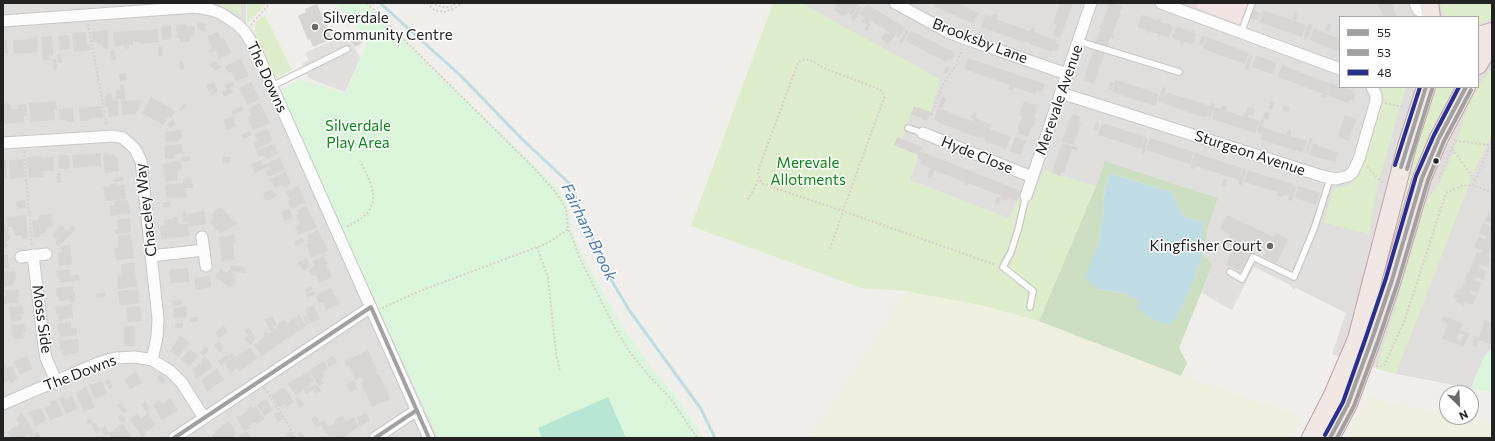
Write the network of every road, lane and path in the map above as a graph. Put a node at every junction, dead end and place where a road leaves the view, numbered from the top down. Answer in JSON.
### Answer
{"nodes":[{"id":1,"x":270,"y":3,"type":"edge"},
{"id":2,"x":367,"y":3,"type":"edge"},
{"id":3,"x":427,"y":3,"type":"edge"},
{"id":4,"x":431,"y":3,"type":"edge"},
{"id":5,"x":457,"y":3,"type":"edge"},
{"id":6,"x":463,"y":3,"type":"edge"},
{"id":7,"x":895,"y":3,"type":"edge"},
{"id":8,"x":1091,"y":3,"type":"edge"},
{"id":9,"x":1161,"y":3,"type":"edge"},
{"id":10,"x":1252,"y":3,"type":"edge"},
{"id":11,"x":1416,"y":3,"type":"edge"},
{"id":12,"x":1429,"y":3,"type":"edge"},
{"id":13,"x":164,"y":6,"type":"edge"},
{"id":14,"x":1179,"y":6,"type":"edge"},
{"id":15,"x":86,"y":15,"type":"junction"},
{"id":16,"x":1430,"y":16,"type":"edge"},
{"id":17,"x":1431,"y":16,"type":"edge"},
{"id":18,"x":3,"y":21,"type":"edge"},
{"id":19,"x":245,"y":32,"type":"junction"},
{"id":20,"x":1241,"y":32,"type":"junction"},
{"id":21,"x":1492,"y":32,"type":"edge"},
{"id":22,"x":1479,"y":36,"type":"edge"},
{"id":23,"x":966,"y":39,"type":"junction"},
{"id":24,"x":1492,"y":41,"type":"edge"},
{"id":25,"x":1078,"y":42,"type":"junction"},
{"id":26,"x":347,"y":49,"type":"dead end"},
{"id":27,"x":1479,"y":63,"type":"edge"},
{"id":28,"x":1339,"y":69,"type":"edge"},
{"id":29,"x":1179,"y":72,"type":"dead end"},
{"id":30,"x":1067,"y":74,"type":"junction"},
{"id":31,"x":272,"y":86,"type":"junction"},
{"id":32,"x":1372,"y":88,"type":"edge"},
{"id":33,"x":1426,"y":88,"type":"edge"},
{"id":34,"x":1465,"y":88,"type":"edge"},
{"id":35,"x":1061,"y":93,"type":"junction"},
{"id":36,"x":1376,"y":101,"type":"junction"},
{"id":37,"x":1418,"y":110,"type":"junction"},
{"id":38,"x":932,"y":115,"type":"dead end"},
{"id":39,"x":908,"y":128,"type":"dead end"},
{"id":40,"x":922,"y":133,"type":"joint"},
{"id":41,"x":109,"y":136,"type":"junction"},
{"id":42,"x":24,"y":142,"type":"junction"},
{"id":43,"x":1455,"y":142,"type":"dead end"},
{"id":44,"x":1492,"y":142,"type":"edge"},
{"id":45,"x":3,"y":143,"type":"edge"},
{"id":46,"x":1490,"y":144,"type":"junction"},
{"id":47,"x":1452,"y":148,"type":"dead end"},
{"id":48,"x":1359,"y":159,"type":"junction"},
{"id":49,"x":360,"y":161,"type":"dead end"},
{"id":50,"x":1032,"y":177,"type":"junction"},
{"id":51,"x":759,"y":179,"type":"junction"},
{"id":52,"x":1330,"y":179,"type":"junction"},
{"id":53,"x":1475,"y":180,"type":"junction"},
{"id":54,"x":1473,"y":186,"type":"junction"},
{"id":55,"x":1492,"y":193,"type":"edge"},
{"id":56,"x":1394,"y":194,"type":"junction"},
{"id":57,"x":1026,"y":196,"type":"joint"},
{"id":58,"x":748,"y":200,"type":"dead end"},
{"id":59,"x":843,"y":211,"type":"junction"},
{"id":60,"x":568,"y":229,"type":"junction"},
{"id":61,"x":338,"y":233,"type":"junction"},
{"id":62,"x":202,"y":237,"type":"dead end"},
{"id":63,"x":537,"y":247,"type":"junction"},
{"id":64,"x":830,"y":249,"type":"dead end"},
{"id":65,"x":204,"y":250,"type":"junction"},
{"id":66,"x":46,"y":254,"type":"dead end"},
{"id":67,"x":34,"y":255,"type":"junction"},
{"id":68,"x":151,"y":256,"type":"junction"},
{"id":69,"x":21,"y":257,"type":"dead end"},
{"id":70,"x":206,"y":266,"type":"dead end"},
{"id":71,"x":1003,"y":267,"type":"junction"},
{"id":72,"x":1230,"y":272,"type":"dead end"},
{"id":73,"x":1030,"y":307,"type":"dead end"},
{"id":74,"x":372,"y":310,"type":"junction"},
{"id":75,"x":152,"y":360,"type":"junction"},
{"id":76,"x":1373,"y":366,"type":"dead end"},
{"id":77,"x":560,"y":372,"type":"dead end"},
{"id":78,"x":56,"y":381,"type":"junction"},
{"id":79,"x":260,"y":381,"type":"junction"},
{"id":80,"x":3,"y":404,"type":"edge"},
{"id":81,"x":417,"y":410,"type":"junction"},
{"id":82,"x":204,"y":418,"type":"junction"},
{"id":83,"x":174,"y":438,"type":"edge"},
{"id":84,"x":296,"y":438,"type":"edge"},
{"id":85,"x":375,"y":438,"type":"edge"},
{"id":86,"x":429,"y":438,"type":"edge"},
{"id":87,"x":697,"y":438,"type":"edge"},
{"id":88,"x":1311,"y":438,"type":"edge"},
{"id":89,"x":1330,"y":438,"type":"edge"}],
"edges":[{"from":1,"to":19,"type":"path"},
{"from":2,"to":60,"type":"path"},
{"from":3,"to":6,"type":"path"},
{"from":4,"to":5,"type":"path"},
{"from":7,"to":23,"type":"street","name":"Brooksby Lane"},
{"from":8,"to":25,"type":"street","name":"Merevale Avenue"},
{"from":9,"to":14,"type":"street"},
{"from":10,"to":20,"type":"lane"},
{"from":11,"to":16,"type":"street"},
{"from":12,"to":17,"type":"highway"},
{"from":13,"to":15,"type":"street","name":"The Downs"},
{"from":13,"to":19,"type":"street","name":"The Downs"},
{"from":14,"to":20,"type":"street"},
{"from":15,"to":18,"type":"street","name":"The Downs"},
{"from":15,"to":41,"type":"path"},
{"from":19,"to":31,"type":"street","name":"The Downs"},
{"from":20,"to":28,"type":"street"},
{"from":21,"to":22,"type":"highway"},
{"from":23,"to":30,"type":"street","name":"Brooksby Lane"},
{"from":23,"to":38,"type":"path"},
{"from":24,"to":27,"type":"highway"},
{"from":25,"to":29,"type":"lane"},
{"from":25,"to":30,"type":"street","name":"Merevale Avenue"},
{"from":26,"to":31,"type":"lane"},
{"from":30,"to":35,"type":"street","name":"Merevale Avenue"},
{"from":31,"to":61,"type":"street","name":"The Downs"},
{"from":32,"to":36,"type":"street"},
{"from":33,"to":37,"type":"highway"},
{"from":34,"to":89,"type":"highway"},
{"from":35,"to":50,"type":"street","name":"Merevale Avenue"},
{"from":35,"to":52,"type":"street","name":"Sturgeon Avenue"},
{"from":36,"to":37,"type":"path"},
{"from":36,"to":48,"type":"street","name":"Sturgeon Avenue"},
{"from":37,"to":56,"type":"highway"},
{"from":39,"to":40,"type":"lane"},
{"from":40,"to":50,"type":"street","name":"Hyde Close"},
{"from":41,"to":42,"type":"street","name":"Chaceley Way"},
{"from":41,"to":68,"type":"street","name":"Chaceley Way"},
{"from":42,"to":45,"type":"street","name":"Chaceley Way"},
{"from":42,"to":67,"type":"path"},
{"from":43,"to":46,"type":"path"},
{"from":44,"to":46,"type":"path"},
{"from":46,"to":53,"type":"path"},
{"from":47,"to":53,"type":"path"},
{"from":48,"to":52,"type":"street","name":"Sturgeon Avenue"},
{"from":48,"to":56,"type":"path"},
{"from":49,"to":61,"type":"path"},
{"from":50,"to":57,"type":"street","name":"Merevale Avenue"},
{"from":51,"to":58,"type":"path"},
{"from":51,"to":59,"type":"path"},
{"from":51,"to":59,"type":"path"},
{"from":52,"to":72,"type":"lane"},
{"from":53,"to":54,"type":"path"},
{"from":54,"to":55,"type":"path"},
{"from":54,"to":76,"type":"path"},
{"from":56,"to":88,"type":"highway"},
{"from":57,"to":71,"type":"lane"},
{"from":59,"to":64,"type":"path"},
{"from":59,"to":71,"type":"path"},
{"from":60,"to":63,"type":"path"},
{"from":60,"to":87,"type":"path"},
{"from":61,"to":74,"type":"street","name":"The Downs"},
{"from":62,"to":65,"type":"street"},
{"from":63,"to":74,"type":"path"},
{"from":63,"to":77,"type":"path"},
{"from":65,"to":68,"type":"street"},
{"from":65,"to":70,"type":"street"},
{"from":66,"to":67,"type":"street"},
{"from":67,"to":69,"type":"street"},
{"from":67,"to":78,"type":"street","name":"Moss Side"},
{"from":68,"to":75,"type":"street","name":"Chaceley Way"},
{"from":71,"to":73,"type":"lane"},
{"from":74,"to":79,"type":"street"},
{"from":74,"to":81,"type":"street","name":"The Downs"},
{"from":75,"to":78,"type":"street","name":"The Downs"},
{"from":75,"to":82,"type":"street","name":"The Downs"},
{"from":78,"to":80,"type":"street","name":"The Downs"},
{"from":79,"to":82,"type":"street"},
{"from":79,"to":84,"type":"path"},
{"from":81,"to":85,"type":"street"},
{"from":81,"to":86,"type":"street","name":"The Downs"},
{"from":82,"to":83,"type":"street"}]}
